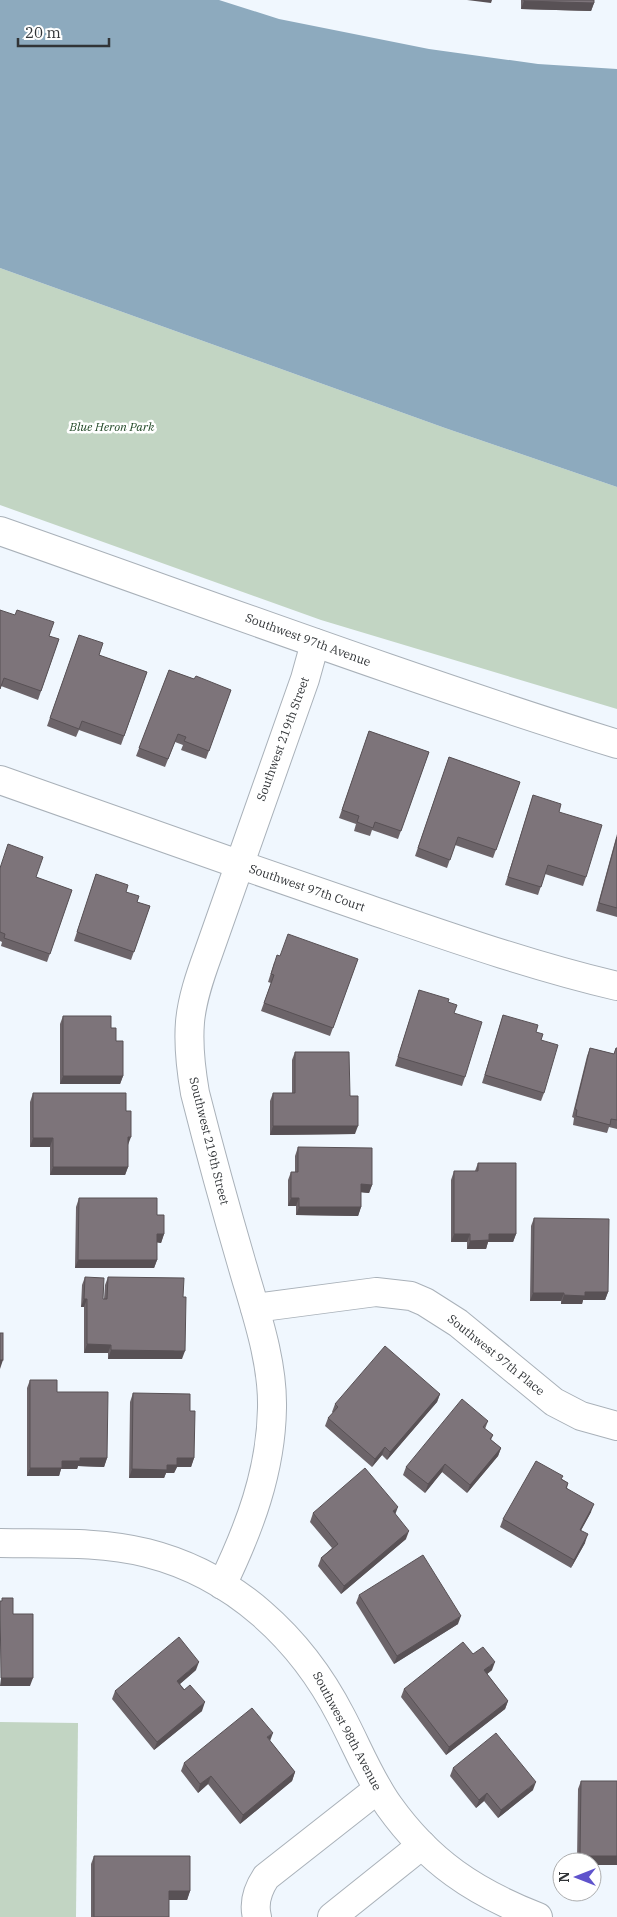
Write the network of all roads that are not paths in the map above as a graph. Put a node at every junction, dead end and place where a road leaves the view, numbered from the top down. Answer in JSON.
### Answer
{"nodes":[{"id":1,"x":0,"y":531,"type":"edge"},
{"id":2,"x":315,"y":643,"type":"junction"},
{"id":3,"x":617,"y":744,"type":"edge"},
{"id":4,"x":0,"y":780,"type":"edge"},
{"id":5,"x":238,"y":865,"type":"junction"},
{"id":6,"x":617,"y":986,"type":"edge"},
{"id":7,"x":255,"y":1308,"type":"junction"},
{"id":8,"x":617,"y":1426,"type":"edge"},
{"id":9,"x":0,"y":1543,"type":"edge"},
{"id":10,"x":222,"y":1585,"type":"junction"},
{"id":11,"x":378,"y":1789,"type":"junction"},
{"id":12,"x":422,"y":1845,"type":"junction"},
{"id":13,"x":256,"y":1917,"type":"edge"},
{"id":14,"x":332,"y":1917,"type":"edge"},
{"id":15,"x":538,"y":1917,"type":"edge"}],
"edges":[{"from":1,"to":2,"type":"street","name":"Southwest 97th Avenue"},
{"from":2,"to":3,"type":"street","name":"Southwest 97th Avenue"},
{"from":2,"to":5,"type":"street","name":"Southwest 219th Street"},
{"from":4,"to":5,"type":"street","name":"Southwest 97th Court"},
{"from":5,"to":6,"type":"street","name":"Southwest 97th Court"},
{"from":5,"to":7,"type":"street","name":"Southwest 219th Street"},
{"from":7,"to":8,"type":"street","name":"Southwest 97th Place"},
{"from":7,"to":10,"type":"street","name":"Southwest 219th Street"},
{"from":9,"to":10,"type":"street","name":"Southwest 98th Avenue"},
{"from":10,"to":11,"type":"street","name":"Southwest 98th Avenue"},
{"from":11,"to":12,"type":"street","name":"Southwest 98th Avenue"},
{"from":11,"to":13,"type":"street"},
{"from":12,"to":14,"type":"street"},
{"from":12,"to":15,"type":"street","name":"Southwest 98th Avenue"}]}
